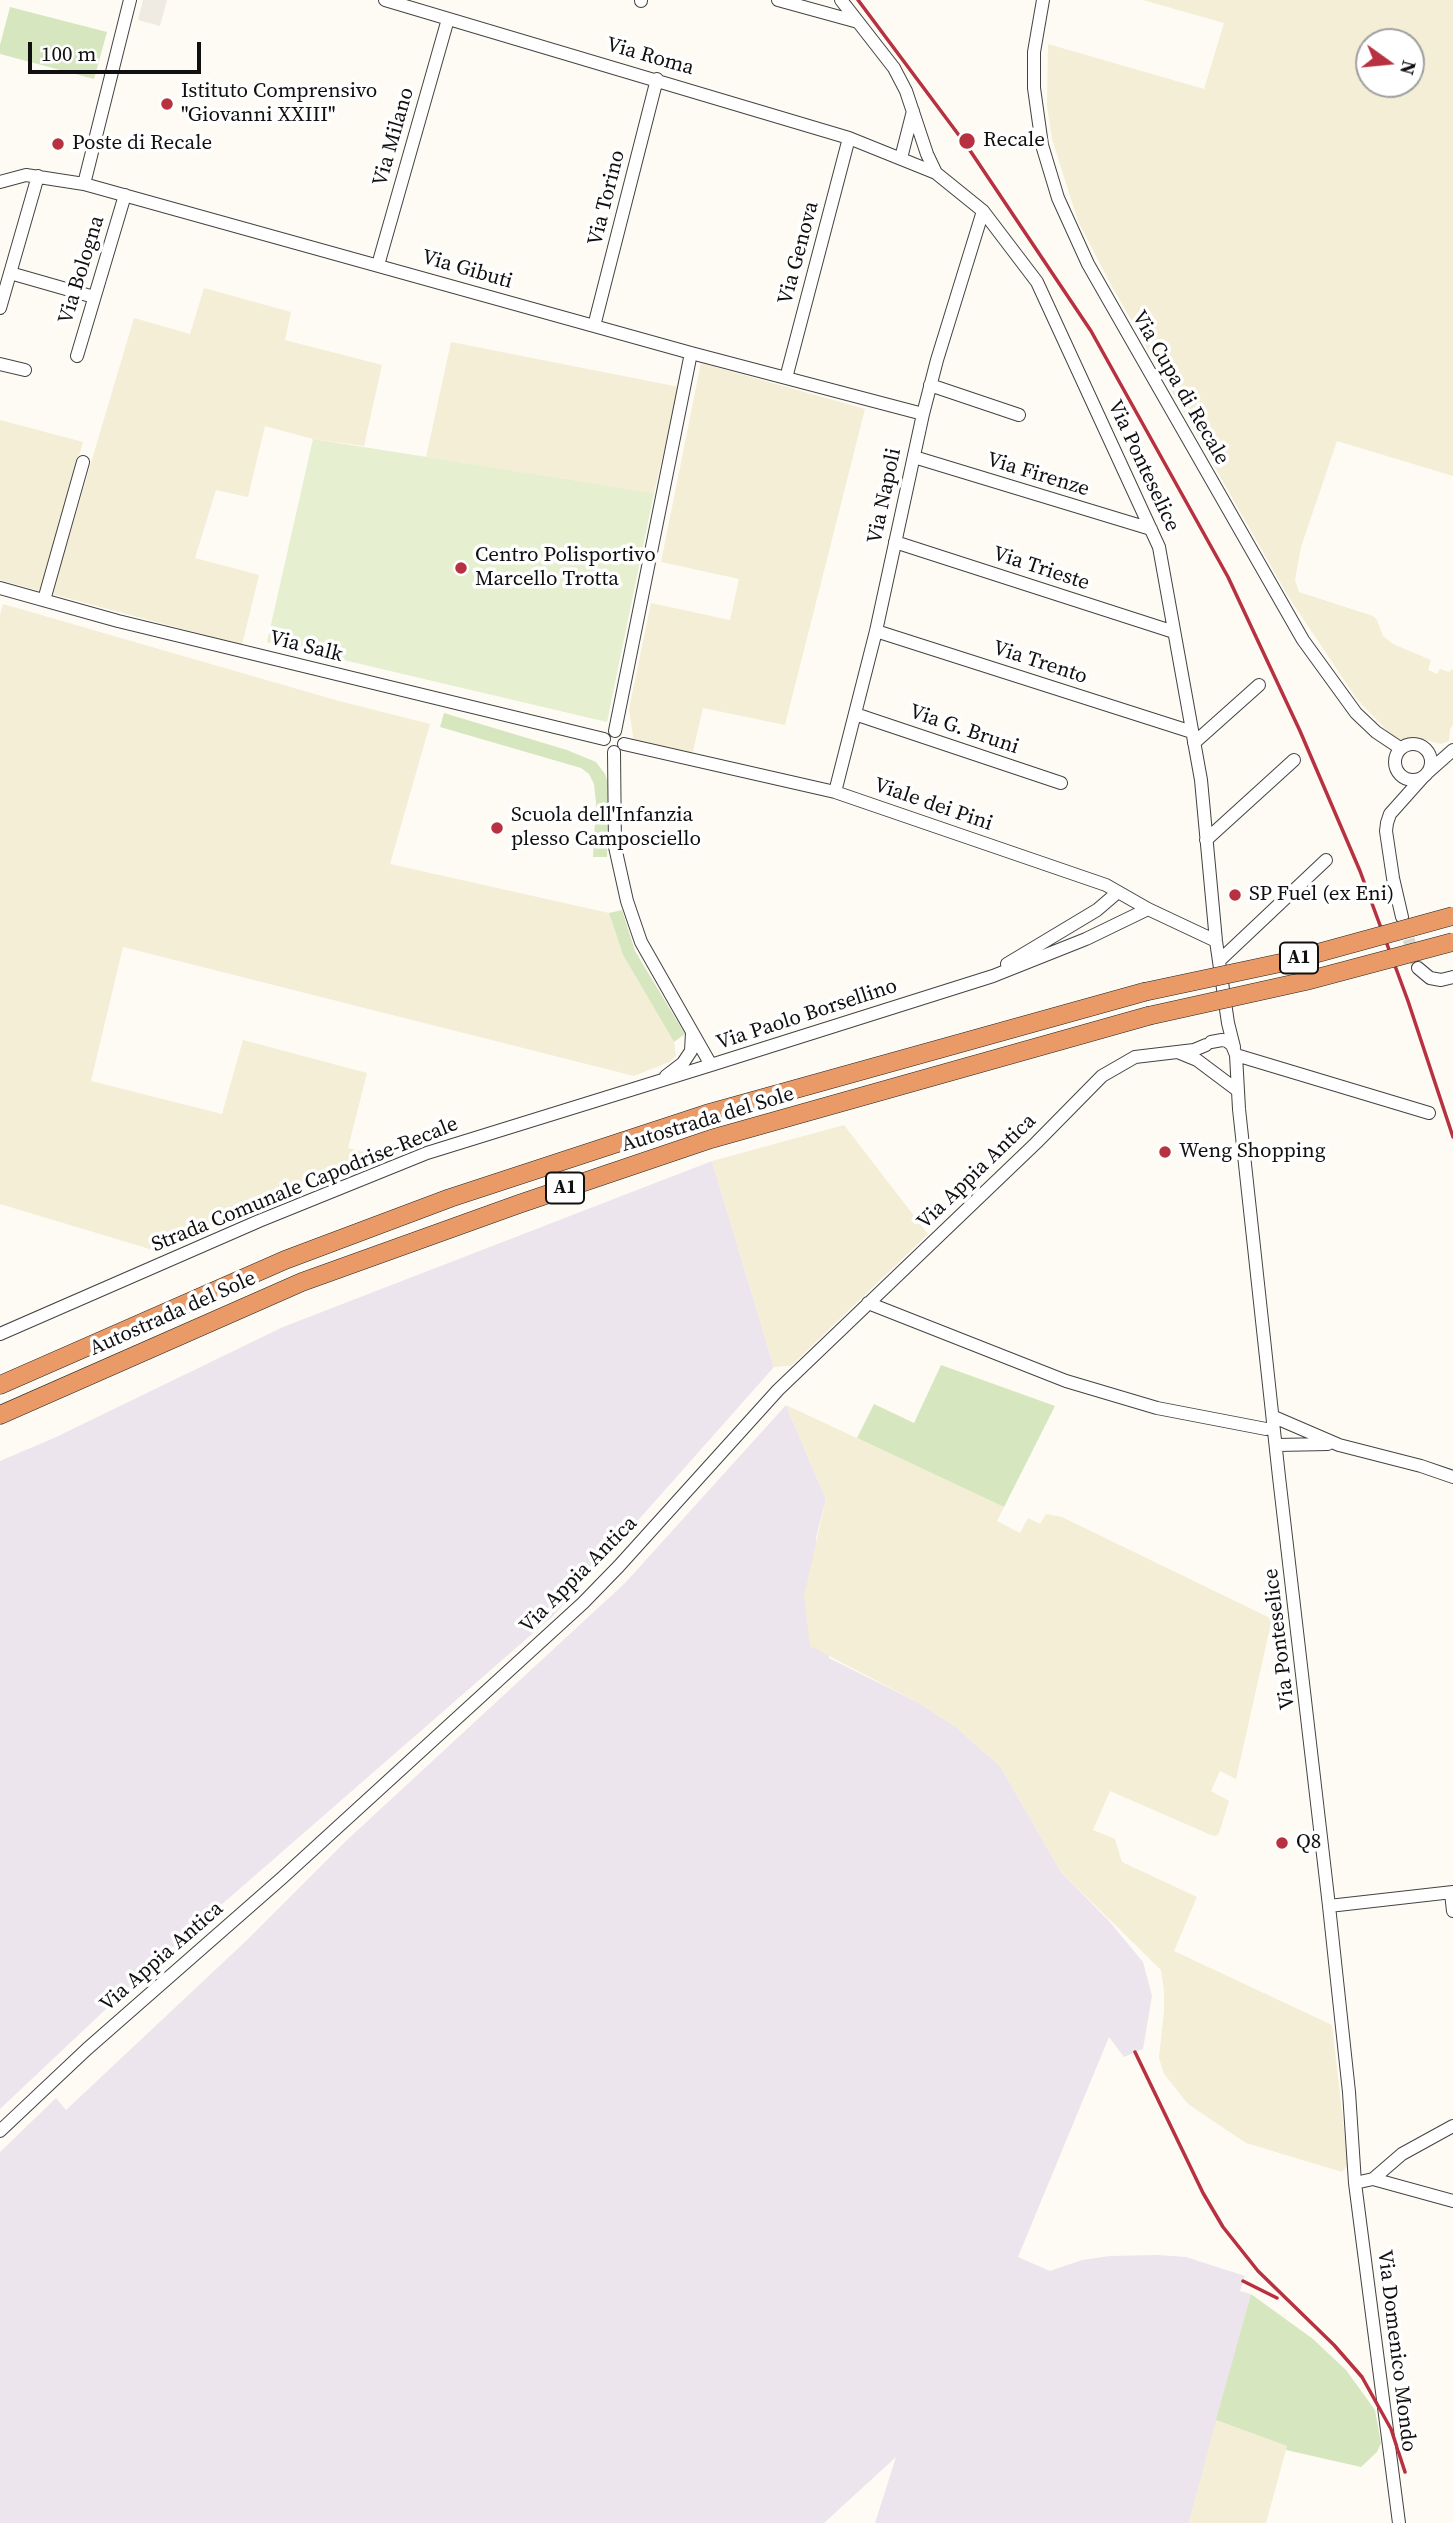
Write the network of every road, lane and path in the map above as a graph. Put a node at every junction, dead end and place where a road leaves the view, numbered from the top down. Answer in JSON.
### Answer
{"nodes":[{"id":1,"x":130,"y":0,"type":"edge"},
{"id":2,"x":385,"y":0,"type":"edge"},
{"id":3,"x":778,"y":0,"type":"edge"},
{"id":4,"x":841,"y":0,"type":"edge"},
{"id":5,"x":1043,"y":0,"type":"edge"},
{"id":6,"x":430,"y":6,"type":"edge"},
{"id":7,"x":448,"y":19,"type":"junction"},
{"id":8,"x":858,"y":22,"type":"junction"},
{"id":9,"x":657,"y":79,"type":"junction"},
{"id":10,"x":913,"y":111,"type":"junction"},
{"id":11,"x":849,"y":138,"type":"junction"},
{"id":12,"x":901,"y":159,"type":"junction"},
{"id":13,"x":936,"y":173,"type":"junction"},
{"id":14,"x":38,"y":176,"type":"junction"},
{"id":15,"x":0,"y":182,"type":"edge"},
{"id":16,"x":84,"y":184,"type":"junction"},
{"id":17,"x":125,"y":195,"type":"junction"},
{"id":18,"x":983,"y":211,"type":"junction"},
{"id":19,"x":378,"y":265,"type":"junction"},
{"id":20,"x":10,"y":273,"type":"junction"},
{"id":21,"x":94,"y":297,"type":"junction"},
{"id":22,"x":0,"y":309,"type":"edge"},
{"id":23,"x":594,"y":326,"type":"junction"},
{"id":24,"x":691,"y":353,"type":"junction"},
{"id":25,"x":77,"y":356,"type":"dead end"},
{"id":26,"x":0,"y":364,"type":"edge"},
{"id":27,"x":25,"y":370,"type":"dead end"},
{"id":28,"x":786,"y":378,"type":"junction"},
{"id":29,"x":930,"y":386,"type":"junction"},
{"id":30,"x":923,"y":414,"type":"junction"},
{"id":31,"x":1019,"y":415,"type":"dead end"},
{"id":32,"x":914,"y":457,"type":"junction"},
{"id":33,"x":83,"y":463,"type":"dead end"},
{"id":34,"x":1151,"y":529,"type":"junction"},
{"id":35,"x":895,"y":542,"type":"junction"},
{"id":36,"x":0,"y":588,"type":"edge"},
{"id":37,"x":44,"y":600,"type":"junction"},
{"id":38,"x":876,"y":631,"type":"junction"},
{"id":39,"x":1174,"y":632,"type":"junction"},
{"id":40,"x":1259,"y":685,"type":"dead end"},
{"id":41,"x":855,"y":714,"type":"junction"},
{"id":42,"x":615,"y":731,"type":"junction"},
{"id":43,"x":1193,"y":738,"type":"junction"},
{"id":44,"x":604,"y":739,"type":"junction"},
{"id":45,"x":1423,"y":747,"type":"junction"},
{"id":46,"x":619,"y":748,"type":"junction"},
{"id":47,"x":1400,"y":748,"type":"junction"},
{"id":48,"x":1452,"y":751,"type":"edge"},
{"id":49,"x":1294,"y":760,"type":"dead end"},
{"id":50,"x":1397,"y":771,"type":"junction"},
{"id":51,"x":1425,"y":775,"type":"junction"},
{"id":52,"x":1061,"y":783,"type":"dead end"},
{"id":53,"x":835,"y":792,"type":"junction"},
{"id":54,"x":1399,"y":803,"type":"junction"},
{"id":55,"x":1206,"y":840,"type":"junction"},
{"id":56,"x":1326,"y":860,"type":"dead end"},
{"id":57,"x":1118,"y":892,"type":"junction"},
{"id":58,"x":1148,"y":909,"type":"junction"},
{"id":59,"x":1402,"y":916,"type":"tunnel mouth"},
{"id":60,"x":1453,"y":916,"type":"edge"},
{"id":61,"x":1216,"y":941,"type":"junction"},
{"id":62,"x":1453,"y":942,"type":"edge"},
{"id":63,"x":1219,"y":961,"type":"junction"},
{"id":64,"x":1418,"y":968,"type":"dead end"},
{"id":65,"x":993,"y":976,"type":"junction"},
{"id":66,"x":1453,"y":977,"type":"edge"},
{"id":67,"x":1227,"y":1019,"type":"junction"},
{"id":68,"x":692,"y":1031,"type":"junction"},
{"id":69,"x":1209,"y":1043,"type":"junction"},
{"id":70,"x":1176,"y":1052,"type":"junction"},
{"id":71,"x":1236,"y":1055,"type":"junction"},
{"id":72,"x":711,"y":1065,"type":"junction"},
{"id":73,"x":1210,"y":1070,"type":"junction"},
{"id":74,"x":661,"y":1081,"type":"junction"},
{"id":75,"x":1237,"y":1090,"type":"junction"},
{"id":76,"x":1429,"y":1113,"type":"dead end"},
{"id":77,"x":868,"y":1303,"type":"junction"},
{"id":78,"x":0,"y":1334,"type":"edge"},
{"id":79,"x":0,"y":1385,"type":"edge"},
{"id":80,"x":0,"y":1415,"type":"edge"},
{"id":81,"x":1274,"y":1417,"type":"junction"},
{"id":82,"x":1266,"y":1429,"type":"dead end"},
{"id":83,"x":1339,"y":1445,"type":"junction"},
{"id":84,"x":1277,"y":1446,"type":"junction"},
{"id":85,"x":1453,"y":1477,"type":"edge"},
{"id":86,"x":1452,"y":1893,"type":"edge"},
{"id":87,"x":1329,"y":1906,"type":"junction"},
{"id":88,"x":1453,"y":1911,"type":"edge"},
{"id":89,"x":1453,"y":2126,"type":"edge"},
{"id":90,"x":0,"y":2131,"type":"edge"},
{"id":91,"x":1373,"y":2179,"type":"junction"},
{"id":92,"x":1355,"y":2183,"type":"junction"},
{"id":93,"x":1453,"y":2201,"type":"edge"},
{"id":94,"x":1399,"y":2523,"type":"edge"}],
"edges":[{"from":1,"to":16,"type":"street"},
{"from":2,"to":6,"type":"street","name":"Via Roma"},
{"from":3,"to":8,"type":"street"},
{"from":4,"to":8,"type":"street","name":"Via Ponteselice"},
{"from":5,"to":47,"type":"street","name":"Via Cupa di Recale"},
{"from":6,"to":7,"type":"street","name":"Via Roma"},
{"from":7,"to":9,"type":"street","name":"Via Roma"},
{"from":7,"to":19,"type":"street","name":"Via Milano"},
{"from":8,"to":10,"type":"street","name":"Via Ponteselice"},
{"from":9,"to":11,"type":"street","name":"Via Roma"},
{"from":9,"to":23,"type":"street","name":"Via Torino"},
{"from":10,"to":12,"type":"street"},
{"from":10,"to":13,"type":"street","name":"Via Ponteselice"},
{"from":11,"to":12,"type":"street","name":"Via Roma"},
{"from":11,"to":28,"type":"street","name":"Via Genova"},
{"from":12,"to":13,"type":"street","name":"Via Roma"},
{"from":13,"to":18,"type":"street","name":"Via Ponteselice"},
{"from":14,"to":15,"type":"street","name":"Via Gibuti"},
{"from":14,"to":16,"type":"street","name":"Via Gibuti"},
{"from":14,"to":20,"type":"street"},
{"from":16,"to":17,"type":"street","name":"Via Gibuti"},
{"from":17,"to":19,"type":"street","name":"Via Gibuti"},
{"from":17,"to":21,"type":"street","name":"Via Bologna"},
{"from":18,"to":29,"type":"street","name":"Via Napoli"},
{"from":18,"to":34,"type":"street","name":"Via Ponteselice"},
{"from":19,"to":23,"type":"street","name":"Via Gibuti"},
{"from":20,"to":21,"type":"street"},
{"from":20,"to":22,"type":"street"},
{"from":21,"to":25,"type":"street","name":"Via Bologna"},
{"from":23,"to":24,"type":"street","name":"Via Gibuti"},
{"from":24,"to":28,"type":"street","name":"Via Gibuti"},
{"from":24,"to":42,"type":"street"},
{"from":26,"to":27,"type":"street"},
{"from":28,"to":30,"type":"street","name":"Via Gibuti"},
{"from":29,"to":30,"type":"street","name":"Via Napoli"},
{"from":29,"to":31,"type":"street"},
{"from":30,"to":32,"type":"street","name":"Via Napoli"},
{"from":32,"to":34,"type":"street","name":"Via Firenze"},
{"from":32,"to":35,"type":"street","name":"Via Napoli"},
{"from":33,"to":37,"type":"street"},
{"from":34,"to":39,"type":"street","name":"Via Ponteselice"},
{"from":35,"to":38,"type":"street","name":"Via Napoli"},
{"from":35,"to":39,"type":"street","name":"Via Trieste"},
{"from":36,"to":37,"type":"street","name":"Via Salk"},
{"from":37,"to":44,"type":"street","name":"Via Salk"},
{"from":38,"to":41,"type":"street","name":"Via Napoli"},
{"from":38,"to":43,"type":"street","name":"Via Trento"},
{"from":39,"to":43,"type":"street","name":"Via Ponteselice"},
{"from":40,"to":43,"type":"street"},
{"from":41,"to":52,"type":"street","name":"Via G. Bruni"},
{"from":41,"to":53,"type":"street","name":"Via Napoli"},
{"from":42,"to":44,"type":"street"},
{"from":42,"to":46,"type":"street"},
{"from":43,"to":55,"type":"street","name":"Via Ponteselice"},
{"from":44,"to":46,"type":"street"},
{"from":45,"to":47,"type":"street"},
{"from":45,"to":48,"type":"street"},
{"from":45,"to":51,"type":"street"},
{"from":46,"to":53,"type":"street","name":"Viale dei Pini"},
{"from":46,"to":68,"type":"street","name":"Via Paolo Borsellino"},
{"from":47,"to":50,"type":"street"},
{"from":48,"to":51,"type":"street"},
{"from":49,"to":55,"type":"street"},
{"from":50,"to":51,"type":"street"},
{"from":50,"to":54,"type":"street"},
{"from":51,"to":54,"type":"street"},
{"from":53,"to":57,"type":"street","name":"Viale dei Pini"},
{"from":54,"to":59,"type":"street"},
{"from":55,"to":61,"type":"street","name":"Via Ponteselice"},
{"from":56,"to":63,"type":"street"},
{"from":57,"to":58,"type":"street","name":"Viale dei Pini"},
{"from":57,"to":65,"type":"street","name":"Via Paolo Borsellino"},
{"from":58,"to":61,"type":"street","name":"Viale dei Pini"},
{"from":58,"to":65,"type":"street","name":"Via Paolo Borsellino"},
{"from":60,"to":79,"type":"highway","name":"Autostrada del Sole","number":"A1","bridge":true},
{"from":61,"to":63,"type":"street","name":"Via Ponteselice"},
{"from":62,"to":80,"type":"highway","name":"Autostrada del Sole","number":"A1","bridge":true},
{"from":63,"to":67,"type":"street","name":"Via Ponteselice"},
{"from":64,"to":66,"type":"street"},
{"from":65,"to":72,"type":"street","name":"Via Paolo Borsellino"},
{"from":67,"to":69,"type":"street"},
{"from":67,"to":71,"type":"street","name":"Via Ponteselice"},
{"from":68,"to":72,"type":"street","name":"Via Paolo Borsellino"},
{"from":68,"to":74,"type":"street"},
{"from":69,"to":70,"type":"street","name":"Via Appia Antica"},
{"from":69,"to":71,"type":"street"},
{"from":69,"to":73,"type":"street"},
{"from":70,"to":73,"type":"street"},
{"from":70,"to":77,"type":"street","name":"Via Appia Antica"},
{"from":71,"to":73,"type":"street"},
{"from":71,"to":75,"type":"street","name":"Via Ponteselice"},
{"from":71,"to":76,"type":"street"},
{"from":72,"to":74,"type":"street","name":"Strada Comunale Capodrise-Recale"},
{"from":73,"to":75,"type":"street"},
{"from":74,"to":78,"type":"street","name":"Strada Comunale Capodrise-Recale"},
{"from":75,"to":81,"type":"street","name":"Via Ponteselice"},
{"from":77,"to":82,"type":"street"},
{"from":77,"to":90,"type":"street","name":"Via Appia Antica"},
{"from":81,"to":83,"type":"street"},
{"from":81,"to":84,"type":"street","name":"Via Ponteselice"},
{"from":83,"to":84,"type":"street"},
{"from":83,"to":85,"type":"street"},
{"from":84,"to":87,"type":"street","name":"Via Ponteselice"},
{"from":86,"to":87,"type":"street"},
{"from":86,"to":88,"type":"street"},
{"from":87,"to":92,"type":"street","name":"Via Ponteselice"},
{"from":89,"to":91,"type":"street"},
{"from":91,"to":92,"type":"street"},
{"from":91,"to":93,"type":"street"},
{"from":92,"to":94,"type":"street","name":"Via Domenico Mondo"}]}
